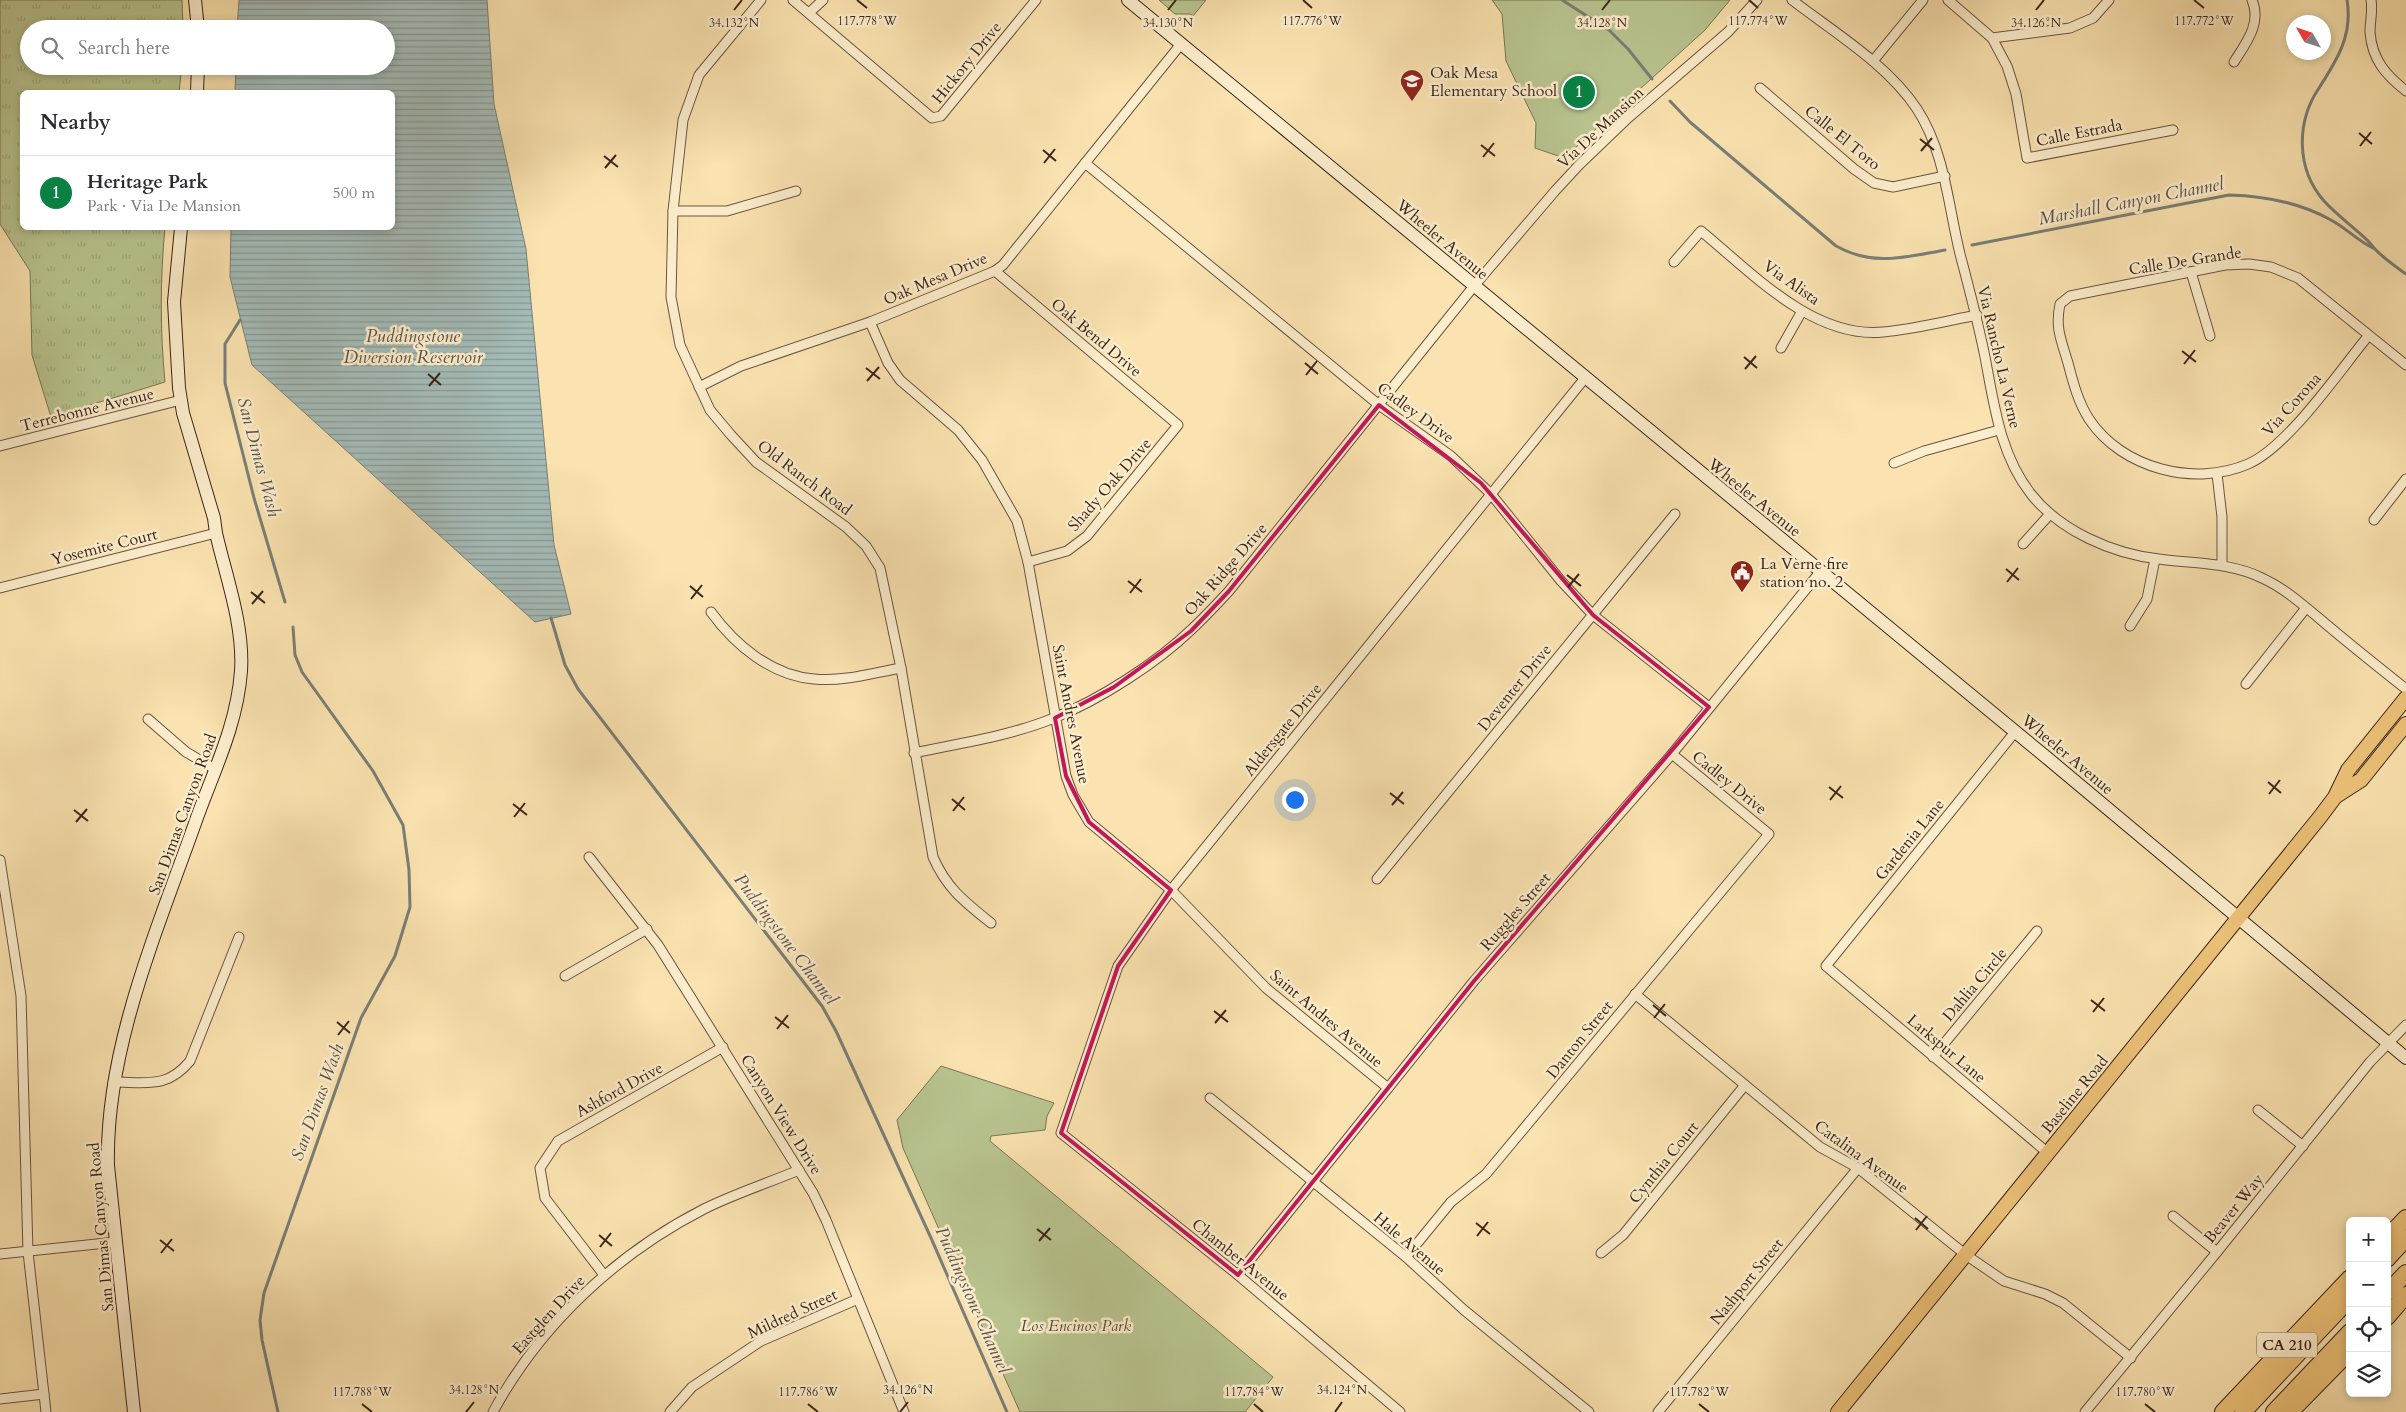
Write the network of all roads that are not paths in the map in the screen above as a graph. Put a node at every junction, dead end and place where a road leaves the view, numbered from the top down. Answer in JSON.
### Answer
{"nodes":[{"id":1,"x":195,"y":0,"type":"edge"},
{"id":2,"x":761,"y":0,"type":"edge"},
{"id":3,"x":793,"y":0,"type":"edge"},
{"id":4,"x":822,"y":0,"type":"edge"},
{"id":5,"x":1036,"y":0,"type":"edge"},
{"id":6,"x":1128,"y":0,"type":"edge"},
{"id":7,"x":1757,"y":0,"type":"edge"},
{"id":8,"x":1792,"y":0,"type":"edge"},
{"id":9,"x":1923,"y":0,"type":"edge"},
{"id":10,"x":1948,"y":0,"type":"edge"},
{"id":11,"x":2109,"y":0,"type":"edge"},
{"id":12,"x":2252,"y":0,"type":"edge"},
{"id":13,"x":2371,"y":0,"type":"edge"},
{"id":14,"x":810,"y":12,"type":"junction"},
{"id":15,"x":197,"y":20,"type":"edge"},
{"id":16,"x":1992,"y":38,"type":"junction"},
{"id":17,"x":1181,"y":44,"type":"junction"},
{"id":18,"x":1872,"y":61,"type":"junction"},
{"id":19,"x":2234,"y":62,"type":"dead end"},
{"id":20,"x":198,"y":75,"type":"edge"},
{"id":21,"x":1760,"y":88,"type":"dead end"},
{"id":22,"x":197,"y":90,"type":"edge"},
{"id":23,"x":2406,"y":91,"type":"edge"},
{"id":24,"x":2173,"y":130,"type":"dead end"},
{"id":25,"x":1085,"y":163,"type":"junction"},
{"id":26,"x":1945,"y":176,"type":"junction"},
{"id":27,"x":796,"y":191,"type":"dead end"},
{"id":28,"x":673,"y":211,"type":"junction"},
{"id":29,"x":181,"y":230,"type":"edge"},
{"id":30,"x":1674,"y":262,"type":"dead end"},
{"id":31,"x":995,"y":271,"type":"junction"},
{"id":32,"x":2191,"y":272,"type":"junction"},
{"id":33,"x":1474,"y":286,"type":"junction"},
{"id":34,"x":2060,"y":304,"type":"joint"},
{"id":35,"x":1802,"y":311,"type":"junction"},
{"id":36,"x":1977,"y":315,"type":"junction"},
{"id":37,"x":870,"y":322,"type":"junction"},
{"id":38,"x":2369,"y":335,"type":"junction"},
{"id":39,"x":2210,"y":336,"type":"dead end"},
{"id":40,"x":1781,"y":348,"type":"dead end"},
{"id":41,"x":2406,"y":365,"type":"edge"},
{"id":42,"x":1585,"y":378,"type":"junction"},
{"id":43,"x":698,"y":387,"type":"junction"},
{"id":44,"x":181,"y":400,"type":"junction"},
{"id":45,"x":1380,"y":405,"type":"junction"},
{"id":46,"x":1178,"y":426,"type":"joint"},
{"id":47,"x":1999,"y":430,"type":"junction"},
{"id":48,"x":0,"y":446,"type":"edge"},
{"id":49,"x":1894,"y":463,"type":"dead end"},
{"id":50,"x":2217,"y":474,"type":"junction"},
{"id":51,"x":2406,"y":479,"type":"edge"},
{"id":52,"x":1491,"y":494,"type":"junction"},
{"id":53,"x":1675,"y":514,"type":"dead end"},
{"id":54,"x":2050,"y":514,"type":"junction"},
{"id":55,"x":2374,"y":520,"type":"dead end"},
{"id":56,"x":216,"y":533,"type":"junction"},
{"id":57,"x":2023,"y":544,"type":"dead end"},
{"id":58,"x":2155,"y":559,"type":"junction"},
{"id":59,"x":1028,"y":562,"type":"junction"},
{"id":60,"x":2222,"y":565,"type":"junction"},
{"id":61,"x":1820,"y":572,"type":"junction"},
{"id":62,"x":0,"y":588,"type":"edge"},
{"id":63,"x":2306,"y":608,"type":"junction"},
{"id":64,"x":711,"y":612,"type":"dead end"},
{"id":65,"x":1593,"y":615,"type":"junction"},
{"id":66,"x":2130,"y":626,"type":"dead end"},
{"id":67,"x":901,"y":668,"type":"junction"},
{"id":68,"x":2246,"y":684,"type":"dead end"},
{"id":69,"x":2406,"y":689,"type":"edge"},
{"id":70,"x":2406,"y":698,"type":"edge"},
{"id":71,"x":1709,"y":707,"type":"junction"},
{"id":72,"x":1055,"y":718,"type":"junction"},
{"id":73,"x":148,"y":719,"type":"dead end"},
{"id":74,"x":2406,"y":724,"type":"edge"},
{"id":75,"x":2015,"y":732,"type":"junction"},
{"id":76,"x":914,"y":753,"type":"junction"},
{"id":77,"x":1672,"y":754,"type":"junction"},
{"id":78,"x":215,"y":769,"type":"junction"},
{"id":79,"x":2335,"y":797,"type":"junction"},
{"id":80,"x":1769,"y":834,"type":"joint"},
{"id":81,"x":589,"y":857,"type":"dead end"},
{"id":82,"x":0,"y":860,"type":"edge"},
{"id":83,"x":1377,"y":879,"type":"dead end"},
{"id":84,"x":1171,"y":890,"type":"junction"},
{"id":85,"x":2239,"y":918,"type":"junction"},
{"id":86,"x":991,"y":923,"type":"dead end"},
{"id":87,"x":647,"y":929,"type":"junction"},
{"id":88,"x":2038,"y":931,"type":"dead end"},
{"id":89,"x":239,"y":937,"type":"dead end"},
{"id":90,"x":1826,"y":966,"type":"joint"},
{"id":91,"x":565,"y":976,"type":"dead end"},
{"id":92,"x":1635,"y":994,"type":"junction"},
{"id":93,"x":2406,"y":1024,"type":"edge"},
{"id":94,"x":2388,"y":1043,"type":"junction"},
{"id":95,"x":723,"y":1047,"type":"junction"},
{"id":96,"x":1933,"y":1057,"type":"junction"},
{"id":97,"x":2406,"y":1058,"type":"edge"},
{"id":98,"x":113,"y":1082,"type":"junction"},
{"id":99,"x":1745,"y":1085,"type":"junction"},
{"id":100,"x":1388,"y":1088,"type":"junction"},
{"id":101,"x":1210,"y":1098,"type":"dead end"},
{"id":102,"x":2258,"y":1110,"type":"dead end"},
{"id":103,"x":1060,"y":1133,"type":"joint"},
{"id":104,"x":2303,"y":1146,"type":"junction"},
{"id":105,"x":2048,"y":1153,"type":"junction"},
{"id":106,"x":1858,"y":1168,"type":"junction"},
{"id":107,"x":799,"y":1170,"type":"junction"},
{"id":108,"x":1313,"y":1182,"type":"junction"},
{"id":109,"x":2173,"y":1216,"type":"dead end"},
{"id":110,"x":2406,"y":1218,"type":"edge"},
{"id":111,"x":2391,"y":1234,"type":"edge"},
{"id":112,"x":2406,"y":1238,"type":"edge"},
{"id":113,"x":116,"y":1242,"type":"junction"},
{"id":114,"x":28,"y":1252,"type":"junction"},
{"id":115,"x":2218,"y":1252,"type":"junction"},
{"id":116,"x":1600,"y":1253,"type":"dead end"},
{"id":117,"x":0,"y":1254,"type":"edge"},
{"id":118,"x":1966,"y":1255,"type":"junction"},
{"id":119,"x":2391,"y":1255,"type":"edge"},
{"id":120,"x":1406,"y":1257,"type":"junction"},
{"id":121,"x":2406,"y":1273,"type":"edge"},
{"id":122,"x":604,"y":1275,"type":"junction"},
{"id":123,"x":1238,"y":1275,"type":"junction"},
{"id":124,"x":2346,"y":1282,"type":"edge"},
{"id":125,"x":2391,"y":1289,"type":"edge"},
{"id":126,"x":2406,"y":1294,"type":"edge"},
{"id":127,"x":858,"y":1299,"type":"junction"},
{"id":128,"x":2346,"y":1302,"type":"edge"},
{"id":129,"x":2391,"y":1308,"type":"edge"},
{"id":130,"x":2391,"y":1312,"type":"edge"},
{"id":131,"x":2346,"y":1336,"type":"edge"},
{"id":132,"x":2349,"y":1352,"type":"edge"},
{"id":133,"x":2131,"y":1358,"type":"junction"},
{"id":134,"x":2346,"y":1366,"type":"edge"},
{"id":135,"x":44,"y":1394,"type":"junction"},
{"id":136,"x":0,"y":1399,"type":"edge"},
{"id":137,"x":46,"y":1412,"type":"edge"},
{"id":138,"x":134,"y":1412,"type":"edge"},
{"id":139,"x":493,"y":1412,"type":"edge"},
{"id":140,"x":670,"y":1412,"type":"edge"},
{"id":141,"x":904,"y":1412,"type":"edge"},
{"id":142,"x":1400,"y":1412,"type":"edge"},
{"id":143,"x":1589,"y":1412,"type":"edge"},
{"id":144,"x":1658,"y":1412,"type":"edge"},
{"id":145,"x":1838,"y":1412,"type":"edge"},
{"id":146,"x":2085,"y":1412,"type":"edge"},
{"id":147,"x":2223,"y":1412,"type":"edge"},
{"id":148,"x":2243,"y":1412,"type":"edge"},
{"id":149,"x":2274,"y":1412,"type":"edge"},
{"id":150,"x":2290,"y":1412,"type":"edge"},
{"id":151,"x":2306,"y":1412,"type":"edge"}],
"edges":[{"from":1,"to":15,"type":"main road"},
{"from":2,"to":28,"type":"street","name":"Old Ranch Road"},
{"from":3,"to":14,"type":"street"},
{"from":4,"to":14,"type":"street"},
{"from":5,"to":14,"type":"street","name":"Hickory Drive"},
{"from":6,"to":17,"type":"main road","name":"Wheeler Avenue"},
{"from":7,"to":33,"type":"street","name":"Via De Mansion"},
{"from":8,"to":18,"type":"street","name":"Via Rancho La Verne"},
{"from":9,"to":18,"type":"street"},
{"from":10,"to":16,"type":"street"},
{"from":11,"to":16,"type":"street"},
{"from":12,"to":19,"type":"street"},
{"from":13,"to":23,"type":"street"},
{"from":16,"to":24,"type":"street","name":"Calle Estrada"},
{"from":17,"to":25,"type":"street","name":"Oak Mesa Drive"},
{"from":17,"to":33,"type":"main road","name":"Wheeler Avenue"},
{"from":18,"to":26,"type":"street","name":"Via Rancho La Verne"},
{"from":20,"to":22,"type":"main road"},
{"from":21,"to":26,"type":"street","name":"Calle El Toro"},
{"from":25,"to":31,"type":"street","name":"Oak Mesa Drive"},
{"from":25,"to":45,"type":"street","name":"Cadley Drive"},
{"from":26,"to":36,"type":"street","name":"Via Rancho La Verne"},
{"from":27,"to":28,"type":"street"},
{"from":28,"to":43,"type":"street","name":"Old Ranch Road"},
{"from":29,"to":44,"type":"main road","name":"San Dimas Canyon Road"},
{"from":30,"to":35,"type":"street","name":"Via Alista"},
{"from":31,"to":37,"type":"street","name":"Oak Mesa Drive"},
{"from":31,"to":46,"type":"street","name":"Oak Bend Drive"},
{"from":32,"to":34,"type":"street","name":"Calle De Grande"},
{"from":32,"to":38,"type":"street","name":"Calle De Grande"},
{"from":32,"to":39,"type":"street"},
{"from":33,"to":42,"type":"main road","name":"Wheeler Avenue"},
{"from":33,"to":45,"type":"street","name":"Oak Ridge Drive"},
{"from":34,"to":50,"type":"street","name":"Via Corona"},
{"from":35,"to":36,"type":"street","name":"Via Alista"},
{"from":35,"to":40,"type":"street"},
{"from":36,"to":47,"type":"street","name":"Via Rancho La Verne"},
{"from":37,"to":43,"type":"street","name":"Oak Mesa Drive"},
{"from":37,"to":59,"type":"street","name":"Saint Andres Avenue"},
{"from":38,"to":41,"type":"street","name":"Calle De Grande"},
{"from":38,"to":50,"type":"street","name":"Via Corona"},
{"from":42,"to":52,"type":"street","name":"Aldersgate Drive"},
{"from":42,"to":61,"type":"main road","name":"Wheeler Avenue"},
{"from":43,"to":67,"type":"street","name":"Old Ranch Road"},
{"from":44,"to":48,"type":"street","name":"Terrebonne Avenue"},
{"from":44,"to":56,"type":"main road","name":"San Dimas Canyon Road"},
{"from":45,"to":52,"type":"street","name":"Cadley Drive"},
{"from":45,"to":72,"type":"street","name":"Oak Ridge Drive"},
{"from":46,"to":59,"type":"street","name":"Shady Oak Drive"},
{"from":47,"to":49,"type":"street"},
{"from":47,"to":54,"type":"street","name":"Via Rancho La Verne"},
{"from":50,"to":60,"type":"street"},
{"from":51,"to":55,"type":"street"},
{"from":52,"to":65,"type":"street","name":"Cadley Drive"},
{"from":52,"to":84,"type":"street","name":"Aldersgate Drive"},
{"from":53,"to":65,"type":"street","name":"Deventer Drive"},
{"from":54,"to":57,"type":"street"},
{"from":54,"to":58,"type":"street","name":"Via Rancho La Verne"},
{"from":56,"to":62,"type":"street","name":"Yosemite Court"},
{"from":56,"to":78,"type":"main road","name":"San Dimas Canyon Road"},
{"from":58,"to":60,"type":"street","name":"Via Rancho La Verne"},
{"from":58,"to":66,"type":"street"},
{"from":59,"to":72,"type":"street","name":"Saint Andres Avenue"},
{"from":60,"to":63,"type":"street","name":"Via Rancho La Verne"},
{"from":61,"to":71,"type":"street","name":"Ruggles Street"},
{"from":61,"to":75,"type":"main road","name":"Wheeler Avenue"},
{"from":63,"to":68,"type":"street"},
{"from":63,"to":69,"type":"street","name":"Via Rancho La Verne"},
{"from":64,"to":67,"type":"street"},
{"from":65,"to":71,"type":"street","name":"Cadley Drive"},
{"from":65,"to":83,"type":"street","name":"Deventer Drive"},
{"from":67,"to":76,"type":"street","name":"Old Ranch Road"},
{"from":70,"to":79,"type":"main road","name":"Baseline Road"},
{"from":71,"to":77,"type":"street","name":"Ruggles Street"},
{"from":72,"to":76,"type":"street","name":"Oak Ridge Drive"},
{"from":72,"to":84,"type":"street","name":"Saint Andres Avenue"},
{"from":73,"to":78,"type":"street"},
{"from":74,"to":79,"type":"main road","name":"Baseline Road"},
{"from":75,"to":85,"type":"main road","name":"Wheeler Avenue"},
{"from":75,"to":90,"type":"street","name":"Gardenia Lane"},
{"from":76,"to":86,"type":"street","name":"Old Ranch Road"},
{"from":77,"to":80,"type":"street","name":"Cadley Drive"},
{"from":77,"to":100,"type":"street","name":"Ruggles Street"},
{"from":78,"to":98,"type":"main road","name":"San Dimas Canyon Road"},
{"from":79,"to":85,"type":"main road","name":"Baseline Road"},
{"from":80,"to":92,"type":"street","name":"Danton Street"},
{"from":81,"to":87,"type":"street","name":"Canyon View Drive"},
{"from":82,"to":114,"type":"street"},
{"from":84,"to":100,"type":"street","name":"Saint Andres Avenue"},
{"from":84,"to":103,"type":"street","name":"Aldersgate Drive"},
{"from":85,"to":94,"type":"main road","name":"Wheeler Avenue"},
{"from":85,"to":105,"type":"main road","name":"Baseline Road"},
{"from":87,"to":91,"type":"street"},
{"from":87,"to":95,"type":"street","name":"Canyon View Drive"},
{"from":88,"to":96,"type":"street","name":"Dahlia Circle"},
{"from":89,"to":98,"type":"street"},
{"from":90,"to":96,"type":"street","name":"Larkspur Lane"},
{"from":92,"to":99,"type":"street","name":"Catalina Avenue"},
{"from":92,"to":120,"type":"street","name":"Danton Street"},
{"from":93,"to":94,"type":"street","name":"Beaver Way"},
{"from":94,"to":97,"type":"main road","name":"Wheeler Avenue"},
{"from":94,"to":104,"type":"street","name":"Beaver Way"},
{"from":95,"to":107,"type":"street","name":"Canyon View Drive"},
{"from":95,"to":122,"type":"street","name":"Ashford Drive"},
{"from":96,"to":105,"type":"street","name":"Larkspur Lane"},
{"from":98,"to":113,"type":"main road","name":"San Dimas Canyon Road"},
{"from":99,"to":106,"type":"street","name":"Catalina Avenue"},
{"from":99,"to":116,"type":"street","name":"Cynthia Court"},
{"from":100,"to":108,"type":"street","name":"Ruggles Street"},
{"from":101,"to":108,"type":"street","name":"Hale Avenue"},
{"from":102,"to":104,"type":"street"},
{"from":103,"to":123,"type":"street","name":"Chamber Avenue"},
{"from":104,"to":115,"type":"street","name":"Beaver Way"},
{"from":105,"to":118,"type":"main road","name":"Baseline Road"},
{"from":106,"to":118,"type":"street","name":"Catalina Avenue"},
{"from":106,"to":144,"type":"street","name":"Nashport Street"},
{"from":107,"to":122,"type":"street","name":"Eastglen Drive"},
{"from":107,"to":127,"type":"street","name":"Canyon View Drive"},
{"from":108,"to":120,"type":"street","name":"Hale Avenue"},
{"from":108,"to":123,"type":"street","name":"Ruggles Street"},
{"from":109,"to":115,"type":"street"},
{"from":110,"to":111,"type":"highway"},
{"from":112,"to":119,"type":"highway"},
{"from":113,"to":114,"type":"street"},
{"from":113,"to":138,"type":"main road","name":"San Dimas Canyon Road"},
{"from":114,"to":117,"type":"street"},
{"from":114,"to":135,"type":"street"},
{"from":115,"to":133,"type":"street","name":"Beaver Way"},
{"from":118,"to":133,"type":"street","name":"Catalina Avenue"},
{"from":118,"to":145,"type":"main road","name":"Baseline Road"},
{"from":120,"to":143,"type":"street","name":"Hale Avenue"},
{"from":121,"to":125,"type":"highway"},
{"from":122,"to":139,"type":"street","name":"Eastglen Drive"},
{"from":123,"to":142,"type":"street","name":"Chamber Avenue"},
{"from":124,"to":147,"type":"highway","number":"CA 210"},
{"from":126,"to":129,"type":"highway"},
{"from":126,"to":130,"type":"highway"},
{"from":127,"to":140,"type":"street","name":"Mildred Street"},
{"from":127,"to":141,"type":"street","name":"Canyon View Drive"},
{"from":128,"to":148,"type":"highway"},
{"from":131,"to":149,"type":"highway"},
{"from":132,"to":150,"type":"highway","number":"CA 210"},
{"from":133,"to":146,"type":"street","name":"Beaver Way"},
{"from":134,"to":151,"type":"highway"},
{"from":135,"to":136,"type":"street"},
{"from":135,"to":137,"type":"street"}]}
